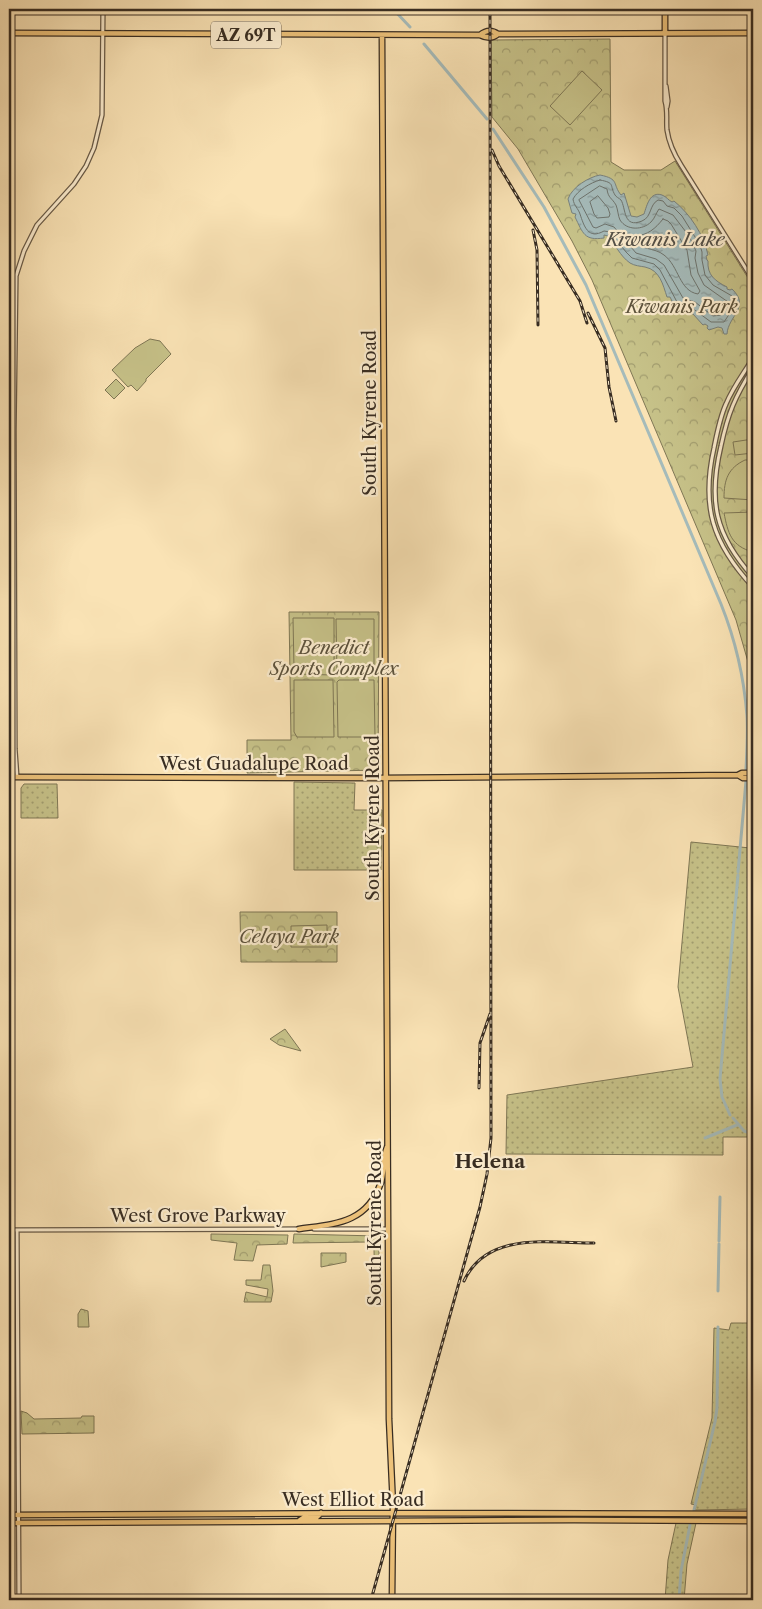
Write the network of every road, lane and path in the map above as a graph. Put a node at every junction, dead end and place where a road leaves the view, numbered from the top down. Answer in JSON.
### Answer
{"nodes":[{"id":1,"x":103,"y":9,"type":"edge"},
{"id":2,"x":665,"y":9,"type":"edge"},
{"id":3,"x":753,"y":33,"type":"edge"},
{"id":4,"x":9,"y":34,"type":"edge"},
{"id":5,"x":103,"y":34,"type":"junction"},
{"id":6,"x":666,"y":34,"type":"junction"},
{"id":7,"x":382,"y":35,"type":"junction"},
{"id":8,"x":753,"y":280,"type":"edge"},
{"id":9,"x":753,"y":358,"type":"edge"},
{"id":10,"x":753,"y":368,"type":"edge"},
{"id":11,"x":728,"y":401,"type":"junction"},
{"id":12,"x":733,"y":403,"type":"junction"},
{"id":13,"x":753,"y":577,"type":"edge"},
{"id":14,"x":753,"y":587,"type":"edge"},
{"id":15,"x":751,"y":775,"type":"edge"},
{"id":16,"x":9,"y":776,"type":"edge"},
{"id":17,"x":16,"y":776,"type":"junction"},
{"id":18,"x":386,"y":778,"type":"junction"},
{"id":19,"x":388,"y":1143,"type":"junction"},
{"id":20,"x":299,"y":1229,"type":"junction"},
{"id":21,"x":388,"y":1229,"type":"junction"},
{"id":22,"x":9,"y":1230,"type":"edge"},
{"id":23,"x":17,"y":1230,"type":"junction"},
{"id":24,"x":394,"y":1513,"type":"junction"},
{"id":25,"x":298,"y":1514,"type":"junction"},
{"id":26,"x":321,"y":1514,"type":"junction"},
{"id":27,"x":753,"y":1514,"type":"edge"},
{"id":28,"x":9,"y":1515,"type":"edge"},
{"id":29,"x":18,"y":1515,"type":"junction"},
{"id":30,"x":394,"y":1520,"type":"junction"},
{"id":31,"x":753,"y":1520,"type":"edge"},
{"id":32,"x":268,"y":1521,"type":"junction"},
{"id":33,"x":298,"y":1521,"type":"junction"},
{"id":34,"x":9,"y":1523,"type":"edge"},
{"id":35,"x":18,"y":1523,"type":"junction"},
{"id":36,"x":18,"y":1600,"type":"edge"},
{"id":37,"x":392,"y":1600,"type":"edge"}],
"edges":[{"from":1,"to":5,"type":"street"},
{"from":2,"to":6,"type":"main road"},
{"from":3,"to":6,"type":"main road"},
{"from":4,"to":5,"type":"main road","number":"AZ 69T"},
{"from":5,"to":7,"type":"main road","number":"AZ 69T"},
{"from":5,"to":17,"type":"street"},
{"from":6,"to":7,"type":"main road"},
{"from":6,"to":8,"type":"street"},
{"from":7,"to":18,"type":"main road","name":"South Kyrene Road"},
{"from":9,"to":11,"type":"street"},
{"from":10,"to":12,"type":"street"},
{"from":11,"to":12,"type":"street"},
{"from":11,"to":14,"type":"street"},
{"from":12,"to":13,"type":"street"},
{"from":15,"to":18,"type":"main road","name":"West Guadalupe Road"},
{"from":16,"to":17,"type":"main road","name":"West Guadalupe Road"},
{"from":17,"to":18,"type":"main road","name":"West Guadalupe Road"},
{"from":18,"to":19,"type":"main road","name":"South Kyrene Road"},
{"from":19,"to":20,"type":"main road"},
{"from":19,"to":21,"type":"main road","name":"South Kyrene Road"},
{"from":20,"to":21,"type":"street","name":"West Grove Parkway"},
{"from":20,"to":23,"type":"street","name":"West Grove Parkway"},
{"from":21,"to":24,"type":"main road","name":"South Kyrene Road"},
{"from":22,"to":23,"type":"street","name":"West Grove Parkway"},
{"from":23,"to":29,"type":"street"},
{"from":24,"to":26,"type":"main road","name":"West Elliot Road"},
{"from":24,"to":27,"type":"main road","name":"West Elliot Road"},
{"from":24,"to":30,"type":"main road","name":"South Kyrene Road"},
{"from":25,"to":26,"type":"main road","name":"West Elliot Road"},
{"from":25,"to":29,"type":"main road","name":"West Elliot Road"},
{"from":25,"to":32,"type":"main road"},
{"from":26,"to":33,"type":"main road"},
{"from":28,"to":29,"type":"main road","name":"West Elliot Road"},
{"from":29,"to":35,"type":"street"},
{"from":30,"to":31,"type":"main road","name":"West Elliot Road"},
{"from":30,"to":33,"type":"main road","name":"West Elliot Road"},
{"from":30,"to":37,"type":"main road","name":"South Kyrene Road"},
{"from":32,"to":33,"type":"main road","name":"West Elliot Road"},
{"from":32,"to":35,"type":"main road","name":"West Elliot Road"},
{"from":34,"to":35,"type":"main road","name":"West Elliot Road"},
{"from":35,"to":36,"type":"street"}]}
